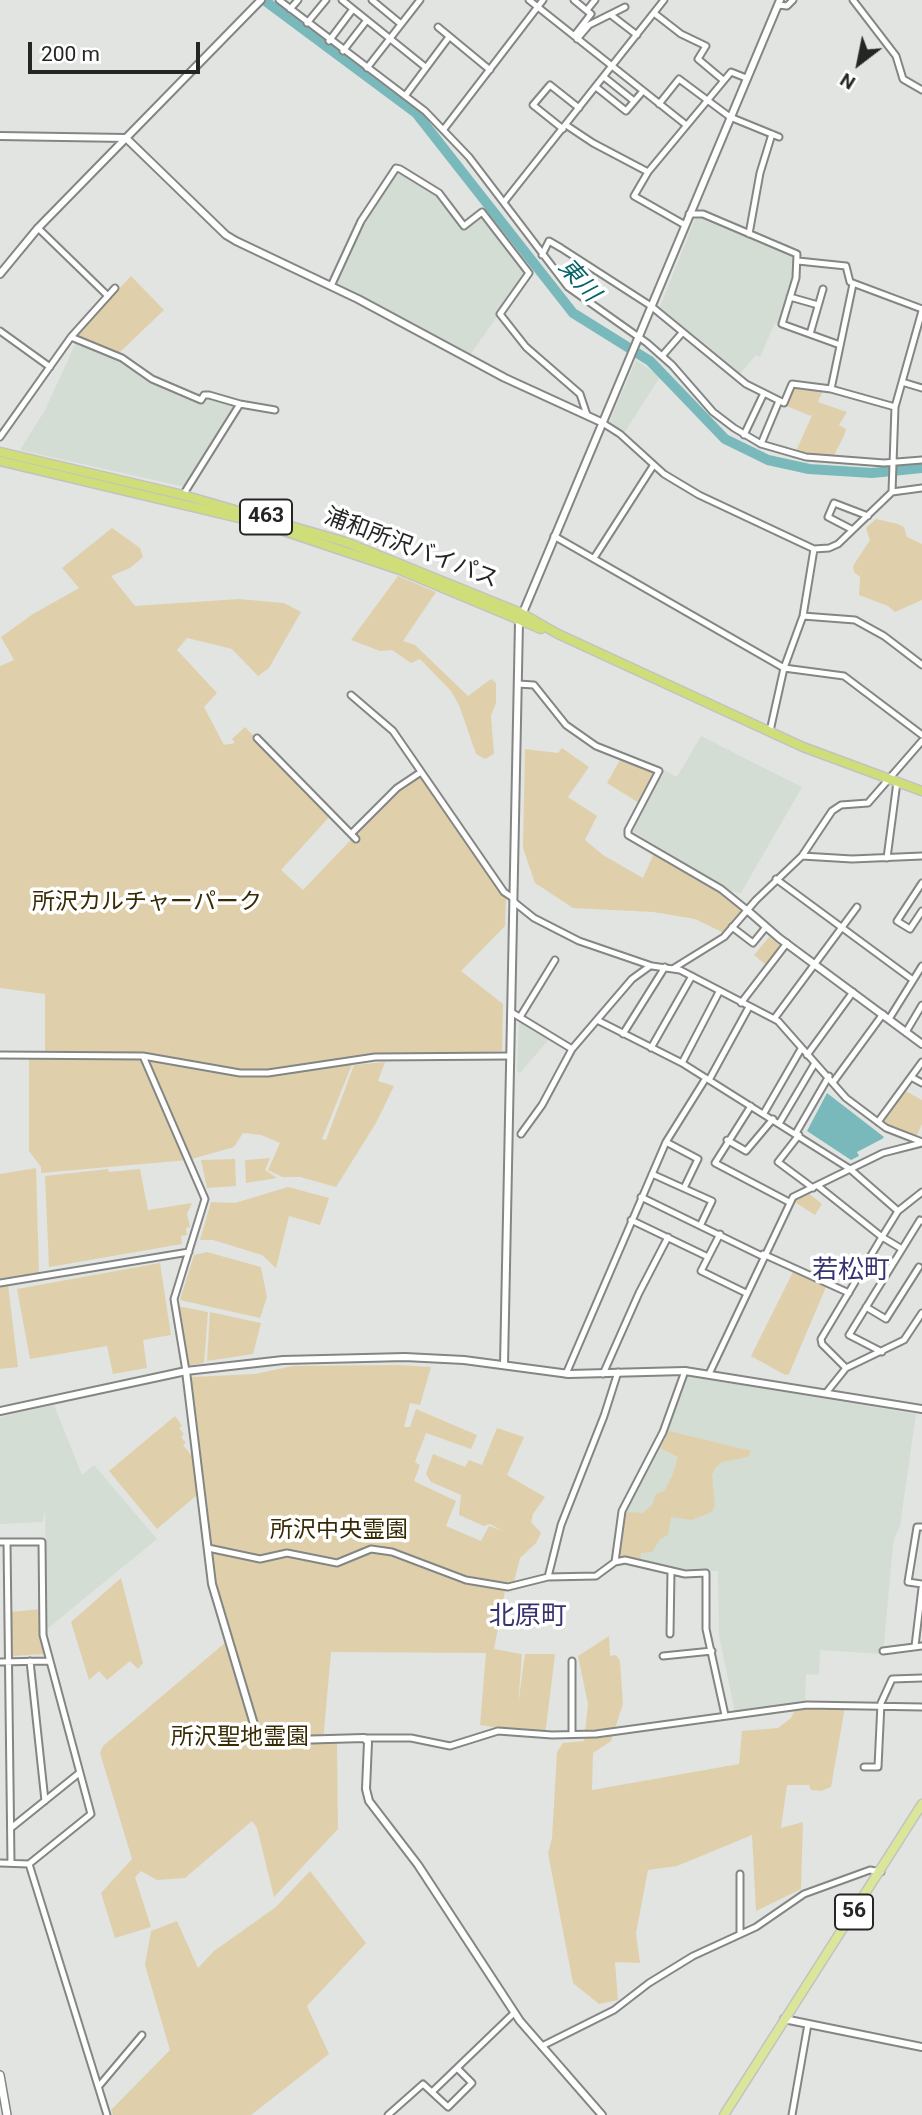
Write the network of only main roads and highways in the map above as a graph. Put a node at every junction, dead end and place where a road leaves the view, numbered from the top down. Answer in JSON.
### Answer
{"nodes":[{"id":1,"x":0,"y":452,"type":"edge"},
{"id":2,"x":0,"y":461,"type":"edge"},
{"id":3,"x":520,"y":617,"type":"junction"},
{"id":4,"x":922,"y":791,"type":"edge"},
{"id":5,"x":922,"y":1804,"type":"edge"},
{"id":6,"x":0,"y":2075,"type":"edge"},
{"id":7,"x":7,"y":2115,"type":"edge"},
{"id":8,"x":724,"y":2115,"type":"edge"}],
"edges":[{"from":1,"to":3,"type":"highway","name":"浦和所沢バイパス","number":"463"},
{"from":2,"to":3,"type":"highway","name":"浦和所沢バイパス","number":"463"},
{"from":3,"to":4,"type":"highway","name":"浦和所沢バイパス","number":"463"},
{"from":5,"to":8,"type":"main road","number":"56"},
{"from":6,"to":7,"type":"main road"}]}
